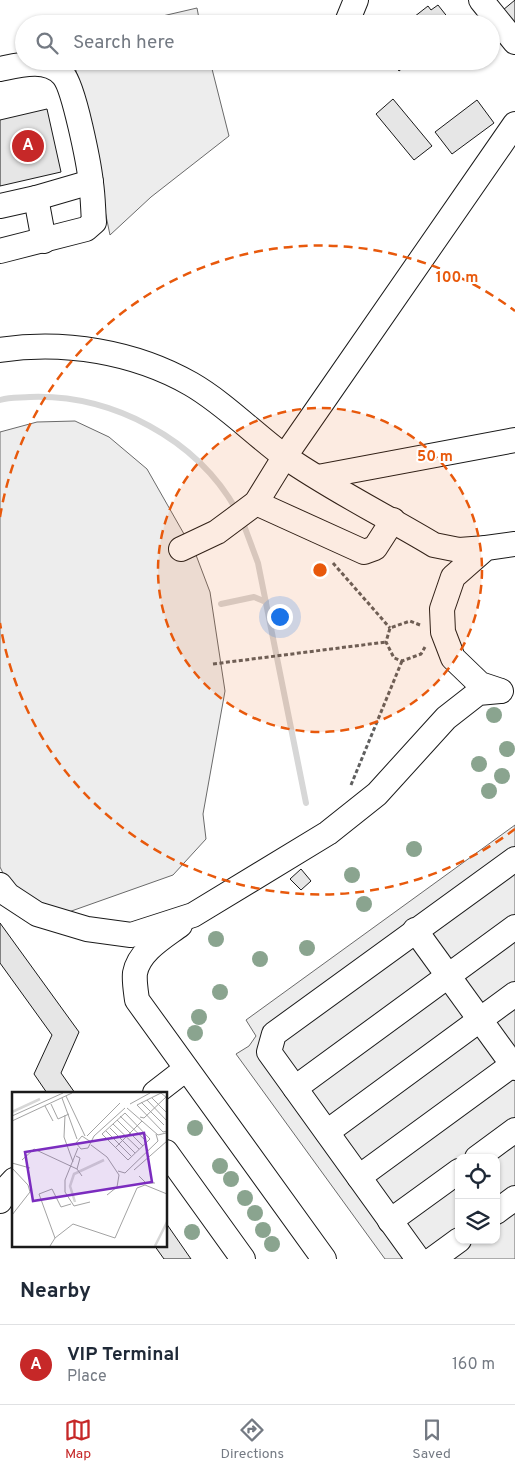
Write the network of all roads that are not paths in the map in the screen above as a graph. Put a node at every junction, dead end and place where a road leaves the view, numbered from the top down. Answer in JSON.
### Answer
{"nodes":[{"id":1,"x":356,"y":0,"type":"edge"},
{"id":2,"x":481,"y":0,"type":"edge"},
{"id":3,"x":350,"y":15,"type":"edge"},
{"id":4,"x":493,"y":15,"type":"edge"},
{"id":5,"x":500,"y":23,"type":"edge"},
{"id":6,"x":515,"y":42,"type":"edge"},
{"id":7,"x":15,"y":66,"type":"edge"},
{"id":8,"x":0,"y":69,"type":"edge"},
{"id":9,"x":55,"y":70,"type":"edge"},
{"id":10,"x":515,"y":124,"type":"edge"},
{"id":11,"x":91,"y":182,"type":"junction"},
{"id":12,"x":36,"y":198,"type":"junction"},
{"id":13,"x":0,"y":206,"type":"edge"},
{"id":14,"x":44,"y":240,"type":"junction"},
{"id":15,"x":0,"y":251,"type":"edge"},
{"id":16,"x":0,"y":350,"type":"edge"},
{"id":17,"x":515,"y":440,"type":"edge"},
{"id":18,"x":285,"y":456,"type":"junction"},
{"id":19,"x":318,"y":477,"type":"junction"},
{"id":20,"x":246,"y":510,"type":"junction"},
{"id":21,"x":393,"y":520,"type":"junction"},
{"id":22,"x":515,"y":544,"type":"edge"},
{"id":23,"x":486,"y":548,"type":"junction"},
{"id":24,"x":181,"y":549,"type":"dead end"},
{"id":25,"x":507,"y":692,"type":"edge"},
{"id":26,"x":515,"y":859,"type":"edge"},
{"id":27,"x":0,"y":885,"type":"edge"},
{"id":28,"x":193,"y":915,"type":"junction"},
{"id":29,"x":515,"y":927,"type":"edge"},
{"id":30,"x":415,"y":930,"type":"junction"},
{"id":31,"x":448,"y":976,"type":"junction"},
{"id":32,"x":515,"y":994,"type":"edge"},
{"id":33,"x":479,"y":1020,"type":"junction"},
{"id":34,"x":514,"y":1065,"type":"edge"},
{"id":35,"x":186,"y":1069,"type":"junction"},
{"id":36,"x":295,"y":1088,"type":"junction"},
{"id":37,"x":156,"y":1092,"type":"edge"},
{"id":38,"x":515,"y":1130,"type":"edge"},
{"id":39,"x":327,"y":1132,"type":"junction"},
{"id":40,"x":482,"y":1154,"type":"edge"},
{"id":41,"x":168,"y":1155,"type":"edge"},
{"id":42,"x":455,"y":1174,"type":"edge"},
{"id":43,"x":359,"y":1177,"type":"junction"},
{"id":44,"x":12,"y":1182,"type":"edge"},
{"id":45,"x":515,"y":1198,"type":"edge"},
{"id":46,"x":0,"y":1202,"type":"edge"},
{"id":47,"x":500,"y":1209,"type":"edge"},
{"id":48,"x":390,"y":1221,"type":"junction"},
{"id":49,"x":455,"y":1243,"type":"edge"},
{"id":50,"x":243,"y":1259,"type":"edge"},
{"id":51,"x":324,"y":1259,"type":"edge"},
{"id":52,"x":418,"y":1259,"type":"edge"},
{"id":53,"x":433,"y":1259,"type":"edge"}],
"edges":[{"from":1,"to":3,"type":"street"},
{"from":2,"to":4,"type":"street"},
{"from":5,"to":6,"type":"street"},
{"from":7,"to":8,"type":"street"},
{"from":9,"to":11,"type":"street"},
{"from":10,"to":18,"type":"street"},
{"from":11,"to":12,"type":"street"},
{"from":11,"to":14,"type":"street"},
{"from":12,"to":13,"type":"street"},
{"from":12,"to":14,"type":"street"},
{"from":14,"to":15,"type":"street"},
{"from":16,"to":18,"type":"street"},
{"from":17,"to":19,"type":"street"},
{"from":18,"to":19,"type":"street"},
{"from":18,"to":20,"type":"street"},
{"from":19,"to":21,"type":"street"},
{"from":20,"to":21,"type":"street"},
{"from":20,"to":24,"type":"street"},
{"from":21,"to":23,"type":"street"},
{"from":22,"to":23,"type":"street"},
{"from":23,"to":25,"type":"street"},
{"from":25,"to":28,"type":"street"},
{"from":26,"to":30,"type":"street"},
{"from":27,"to":28,"type":"street"},
{"from":28,"to":35,"type":"street"},
{"from":29,"to":31,"type":"street"},
{"from":30,"to":31,"type":"street"},
{"from":30,"to":36,"type":"street"},
{"from":31,"to":33,"type":"street"},
{"from":31,"to":36,"type":"street"},
{"from":32,"to":33,"type":"street"},
{"from":33,"to":34,"type":"street"},
{"from":33,"to":39,"type":"street"},
{"from":34,"to":43,"type":"street"},
{"from":35,"to":37,"type":"street"},
{"from":35,"to":51,"type":"street"},
{"from":36,"to":39,"type":"street"},
{"from":38,"to":40,"type":"street"},
{"from":39,"to":43,"type":"street"},
{"from":41,"to":50,"type":"street"},
{"from":42,"to":48,"type":"street"},
{"from":43,"to":48,"type":"street"},
{"from":44,"to":46,"type":"street"},
{"from":45,"to":47,"type":"street"},
{"from":48,"to":52,"type":"street"},
{"from":49,"to":53,"type":"street"}]}
